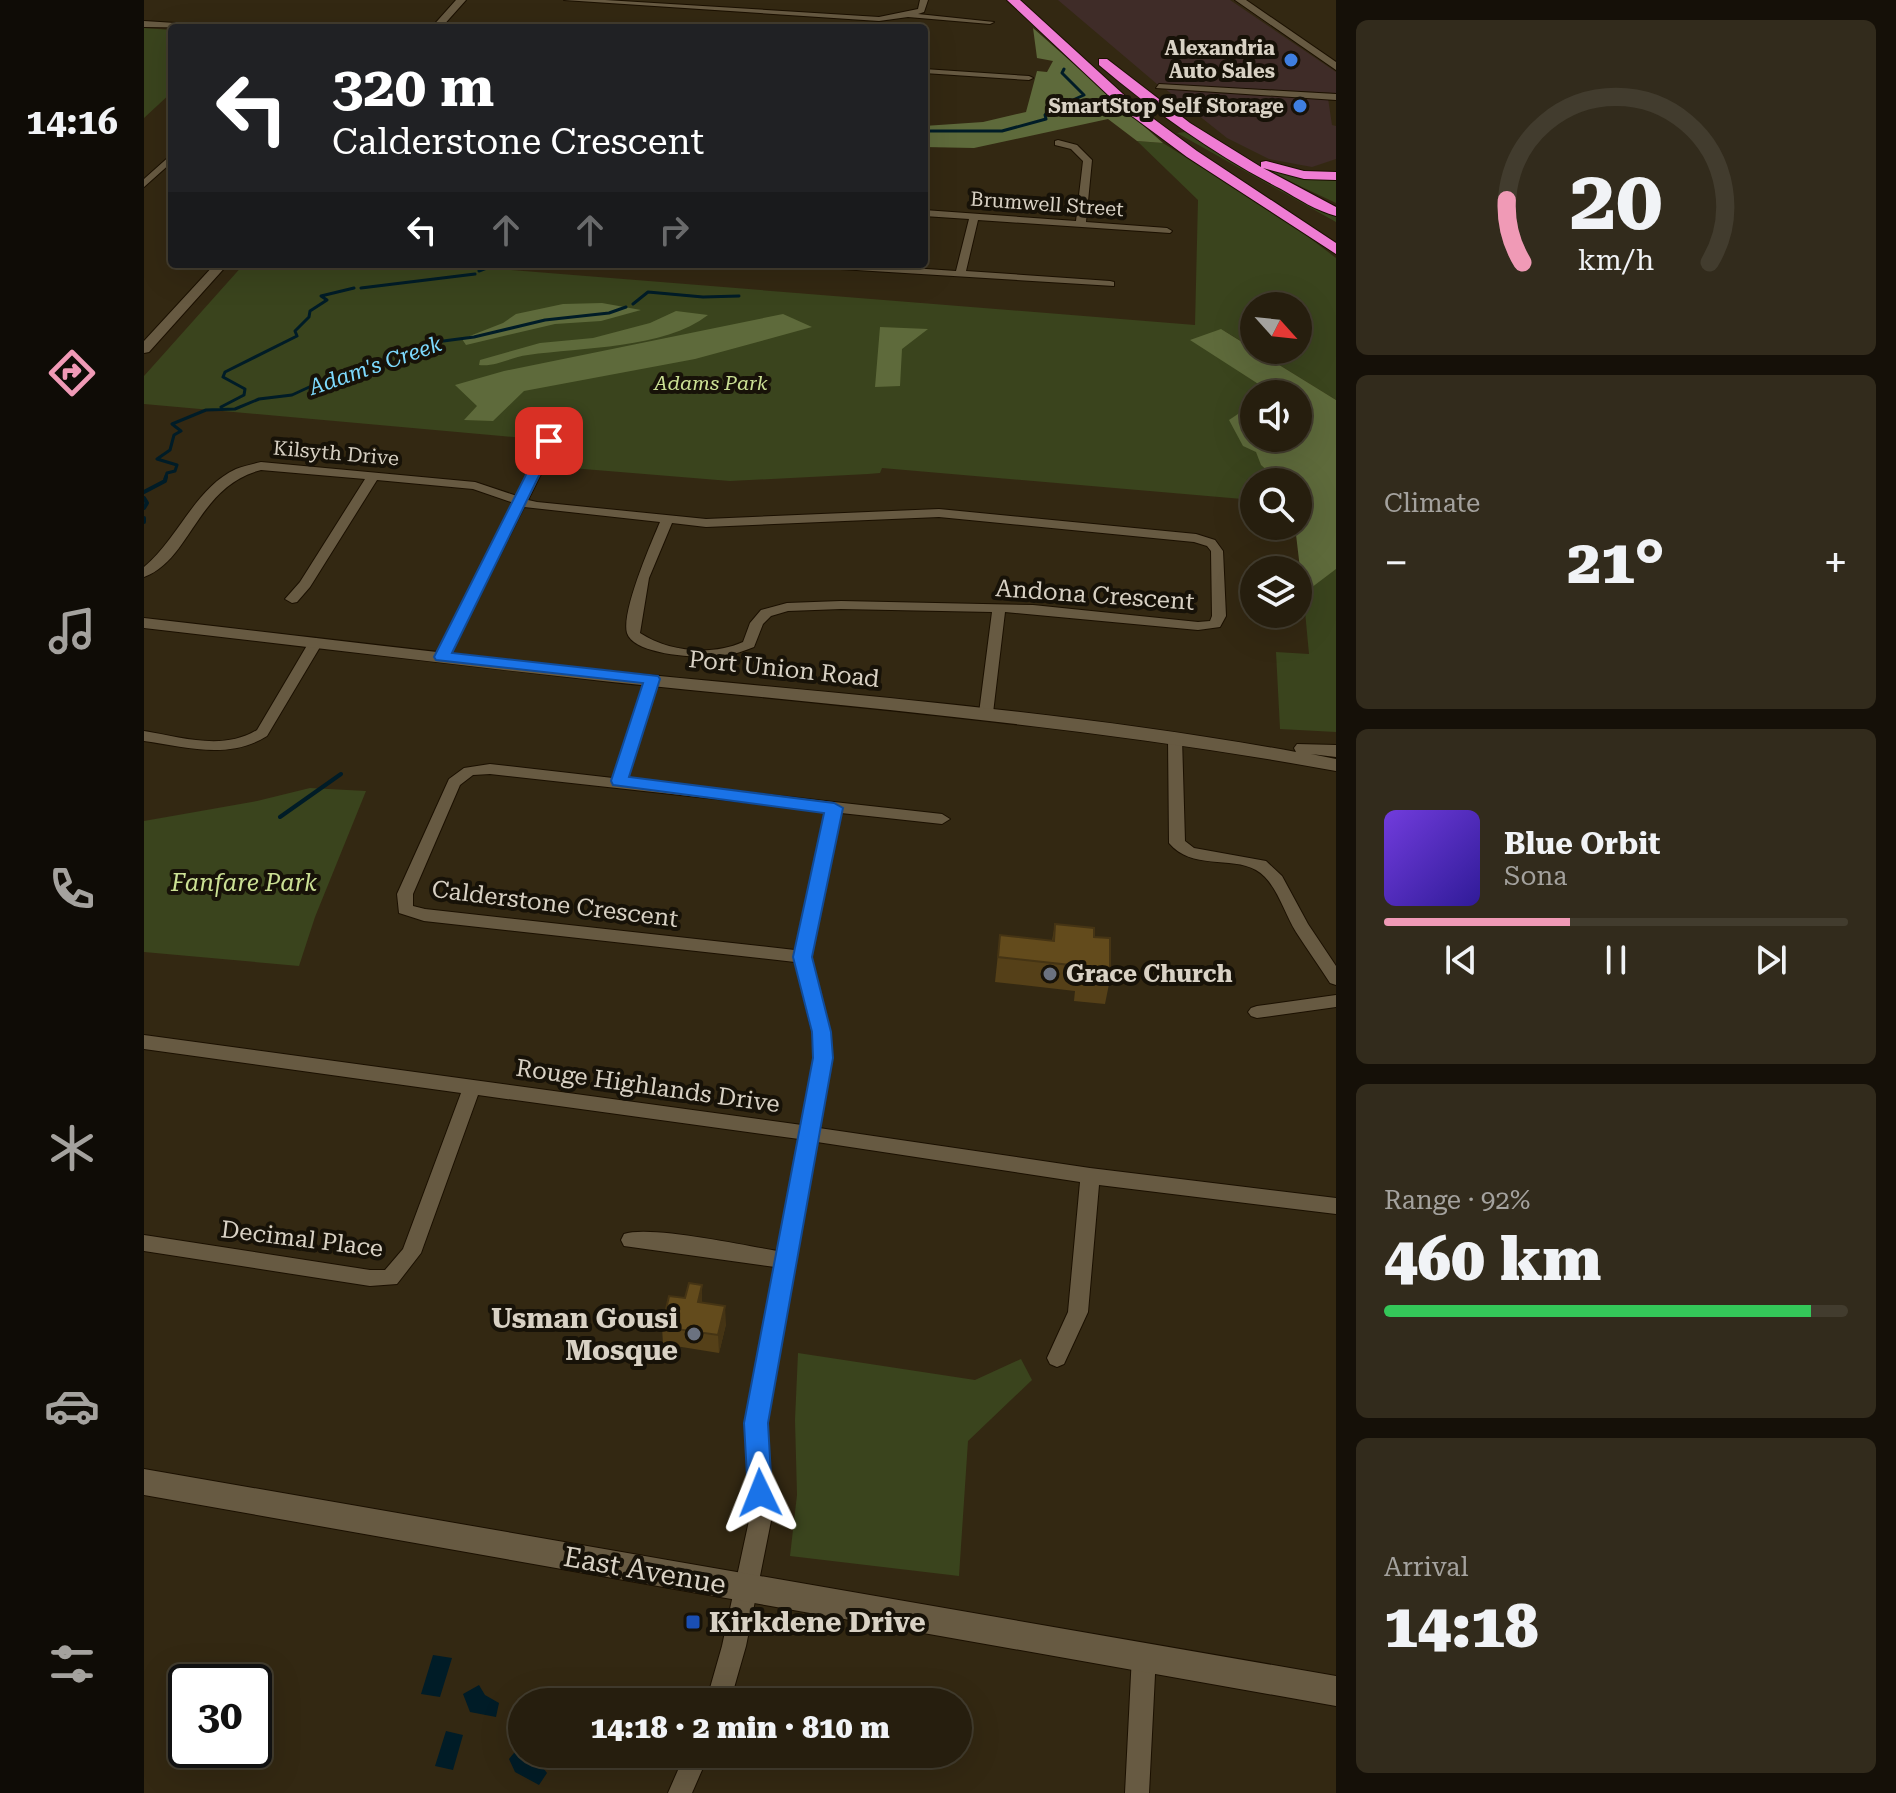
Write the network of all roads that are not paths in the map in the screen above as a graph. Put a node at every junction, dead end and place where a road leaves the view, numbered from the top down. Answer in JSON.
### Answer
{"nodes":[{"id":1,"x":461,"y":0,"type":"edge"},
{"id":2,"x":568,"y":0,"type":"edge"},
{"id":3,"x":924,"y":0,"type":"edge"},
{"id":4,"x":1013,"y":0,"type":"edge"},
{"id":5,"x":1033,"y":0,"type":"edge"},
{"id":6,"x":1240,"y":0,"type":"edge"},
{"id":7,"x":907,"y":15,"type":"junction"},
{"id":8,"x":1054,"y":19,"type":"dead end"},
{"id":9,"x":990,"y":22,"type":"dead end"},
{"id":10,"x":144,"y":24,"type":"edge"},
{"id":11,"x":440,"y":24,"type":"edge"},
{"id":12,"x":881,"y":24,"type":"edge"},
{"id":13,"x":168,"y":26,"type":"edge"},
{"id":14,"x":1336,"y":53,"type":"edge"},
{"id":15,"x":1320,"y":55,"type":"junction"},
{"id":16,"x":1096,"y":56,"type":"dead end"},
{"id":17,"x":1336,"y":67,"type":"edge"},
{"id":18,"x":928,"y":71,"type":"edge"},
{"id":19,"x":1029,"y":78,"type":"dead end"},
{"id":20,"x":1159,"y":86,"type":"dead end"},
{"id":21,"x":1336,"y":97,"type":"edge"},
{"id":22,"x":1130,"y":108,"type":"junction"},
{"id":23,"x":1199,"y":134,"type":"junction"},
{"id":24,"x":1058,"y":143,"type":"dead end"},
{"id":25,"x":168,"y":161,"type":"edge"},
{"id":26,"x":144,"y":166,"type":"edge"},
{"id":27,"x":161,"y":168,"type":"junction"},
{"id":28,"x":1336,"y":176,"type":"edge"},
{"id":29,"x":144,"y":184,"type":"edge"},
{"id":30,"x":1336,"y":212,"type":"edge"},
{"id":31,"x":928,"y":213,"type":"edge"},
{"id":32,"x":974,"y":217,"type":"junction"},
{"id":33,"x":1081,"y":224,"type":"junction"},
{"id":34,"x":1336,"y":228,"type":"edge"},
{"id":35,"x":1167,"y":231,"type":"dead end"},
{"id":36,"x":1336,"y":250,"type":"edge"},
{"id":37,"x":218,"y":268,"type":"edge"},
{"id":38,"x":869,"y":268,"type":"edge"},
{"id":39,"x":960,"y":274,"type":"junction"},
{"id":40,"x":1110,"y":284,"type":"dead end"},
{"id":41,"x":144,"y":349,"type":"edge"},
{"id":42,"x":554,"y":436,"type":"dead end"},
{"id":43,"x":373,"y":477,"type":"junction"},
{"id":44,"x":520,"y":502,"type":"junction"},
{"id":45,"x":667,"y":520,"type":"junction"},
{"id":46,"x":144,"y":573,"type":"edge"},
{"id":47,"x":292,"y":599,"type":"dead end"},
{"id":48,"x":999,"y":609,"type":"junction"},
{"id":49,"x":144,"y":623,"type":"edge"},
{"id":50,"x":316,"y":642,"type":"junction"},
{"id":51,"x":442,"y":657,"type":"junction"},
{"id":52,"x":652,"y":679,"type":"junction"},
{"id":53,"x":986,"y":713,"type":"junction"},
{"id":54,"x":144,"y":736,"type":"edge"},
{"id":55,"x":1175,"y":738,"type":"junction"},
{"id":56,"x":1227,"y":745,"type":"junction"},
{"id":57,"x":1336,"y":751,"type":"edge"},
{"id":58,"x":1336,"y":765,"type":"edge"},
{"id":59,"x":619,"y":781,"type":"junction"},
{"id":60,"x":834,"y":808,"type":"junction"},
{"id":61,"x":942,"y":819,"type":"dead end"},
{"id":62,"x":802,"y":957,"type":"junction"},
{"id":63,"x":1336,"y":979,"type":"edge"},
{"id":64,"x":1336,"y":1001,"type":"edge"},
{"id":65,"x":1257,"y":1012,"type":"dead end"},
{"id":66,"x":144,"y":1042,"type":"edge"},
{"id":67,"x":472,"y":1088,"type":"junction"},
{"id":68,"x":808,"y":1134,"type":"junction"},
{"id":69,"x":1090,"y":1176,"type":"junction"},
{"id":70,"x":1336,"y":1206,"type":"edge"},
{"id":71,"x":631,"y":1240,"type":"dead end"},
{"id":72,"x":144,"y":1243,"type":"edge"},
{"id":73,"x":785,"y":1260,"type":"junction"},
{"id":74,"x":1057,"y":1358,"type":"dead end"},
{"id":75,"x":144,"y":1482,"type":"edge"},
{"id":76,"x":746,"y":1588,"type":"junction"},
{"id":77,"x":1144,"y":1655,"type":"junction"},
{"id":78,"x":721,"y":1688,"type":"edge"},
{"id":79,"x":1336,"y":1691,"type":"edge"},
{"id":80,"x":691,"y":1768,"type":"edge"},
{"id":81,"x":680,"y":1793,"type":"edge"},
{"id":82,"x":1137,"y":1793,"type":"edge"}],
"edges":[{"from":1,"to":11,"type":"street"},
{"from":2,"to":12,"type":"street"},
{"from":3,"to":7,"type":"street"},
{"from":4,"to":22,"type":"highway"},
{"from":5,"to":8,"type":"highway"},
{"from":6,"to":15,"type":"street"},
{"from":7,"to":9,"type":"street"},
{"from":7,"to":12,"type":"street"},
{"from":10,"to":13,"type":"street"},
{"from":14,"to":15,"type":"street"},
{"from":15,"to":17,"type":"street"},
{"from":16,"to":23,"type":"highway"},
{"from":18,"to":19,"type":"street"},
{"from":20,"to":21,"type":"street"},
{"from":22,"to":34,"type":"highway"},
{"from":22,"to":36,"type":"highway"},
{"from":23,"to":28,"type":"highway"},
{"from":23,"to":30,"type":"highway"},
{"from":24,"to":33,"type":"street"},
{"from":25,"to":27,"type":"street"},
{"from":26,"to":27,"type":"street"},
{"from":27,"to":29,"type":"street"},
{"from":31,"to":32,"type":"street","name":"Brumwell Street"},
{"from":32,"to":33,"type":"street","name":"Brumwell Street"},
{"from":32,"to":39,"type":"street"},
{"from":33,"to":35,"type":"street","name":"Brumwell Street"},
{"from":37,"to":41,"type":"street"},
{"from":38,"to":39,"type":"street"},
{"from":39,"to":40,"type":"street"},
{"from":42,"to":44,"type":"street"},
{"from":43,"to":44,"type":"street","name":"Kilsyth Drive"},
{"from":43,"to":46,"type":"street","name":"Kilsyth Drive"},
{"from":43,"to":47,"type":"street"},
{"from":44,"to":45,"type":"street","name":"Andona Crescent"},
{"from":44,"to":51,"type":"street"},
{"from":45,"to":48,"type":"street","name":"Andona Crescent"},
{"from":45,"to":48,"type":"street","name":"Andona Crescent"},
{"from":48,"to":53,"type":"street"},
{"from":49,"to":50,"type":"street","name":"Port Union Road"},
{"from":50,"to":51,"type":"street","name":"Port Union Road"},
{"from":50,"to":54,"type":"street"},
{"from":51,"to":52,"type":"street","name":"Port Union Road"},
{"from":52,"to":53,"type":"street","name":"Port Union Road"},
{"from":52,"to":59,"type":"street"},
{"from":53,"to":55,"type":"street","name":"Port Union Road"},
{"from":55,"to":56,"type":"street","name":"Port Union Road"},
{"from":55,"to":63,"type":"street"},
{"from":56,"to":57,"type":"street","name":"Port Union Road"},
{"from":56,"to":58,"type":"street","name":"Port Union Road"},
{"from":59,"to":60,"type":"street","name":"Calderstone Crescent"},
{"from":59,"to":62,"type":"street","name":"Calderstone Crescent"},
{"from":60,"to":61,"type":"street","name":"Calderstone Crescent"},
{"from":60,"to":62,"type":"street"},
{"from":62,"to":68,"type":"street"},
{"from":64,"to":65,"type":"street"},
{"from":66,"to":67,"type":"street","name":"Rouge Highlands Drive"},
{"from":67,"to":68,"type":"street","name":"Rouge Highlands Drive"},
{"from":67,"to":72,"type":"street","name":"Decimal Place"},
{"from":68,"to":69,"type":"street","name":"Rouge Highlands Drive"},
{"from":68,"to":73,"type":"street"},
{"from":69,"to":70,"type":"street","name":"Rouge Highlands Drive"},
{"from":69,"to":74,"type":"street"},
{"from":71,"to":73,"type":"street"},
{"from":73,"to":76,"type":"street"},
{"from":75,"to":76,"type":"street","name":"East Avenue"},
{"from":76,"to":77,"type":"street","name":"East Avenue"},
{"from":76,"to":78,"type":"street"},
{"from":77,"to":79,"type":"street","name":"East Avenue"},
{"from":77,"to":82,"type":"street"},
{"from":80,"to":81,"type":"street"}]}
